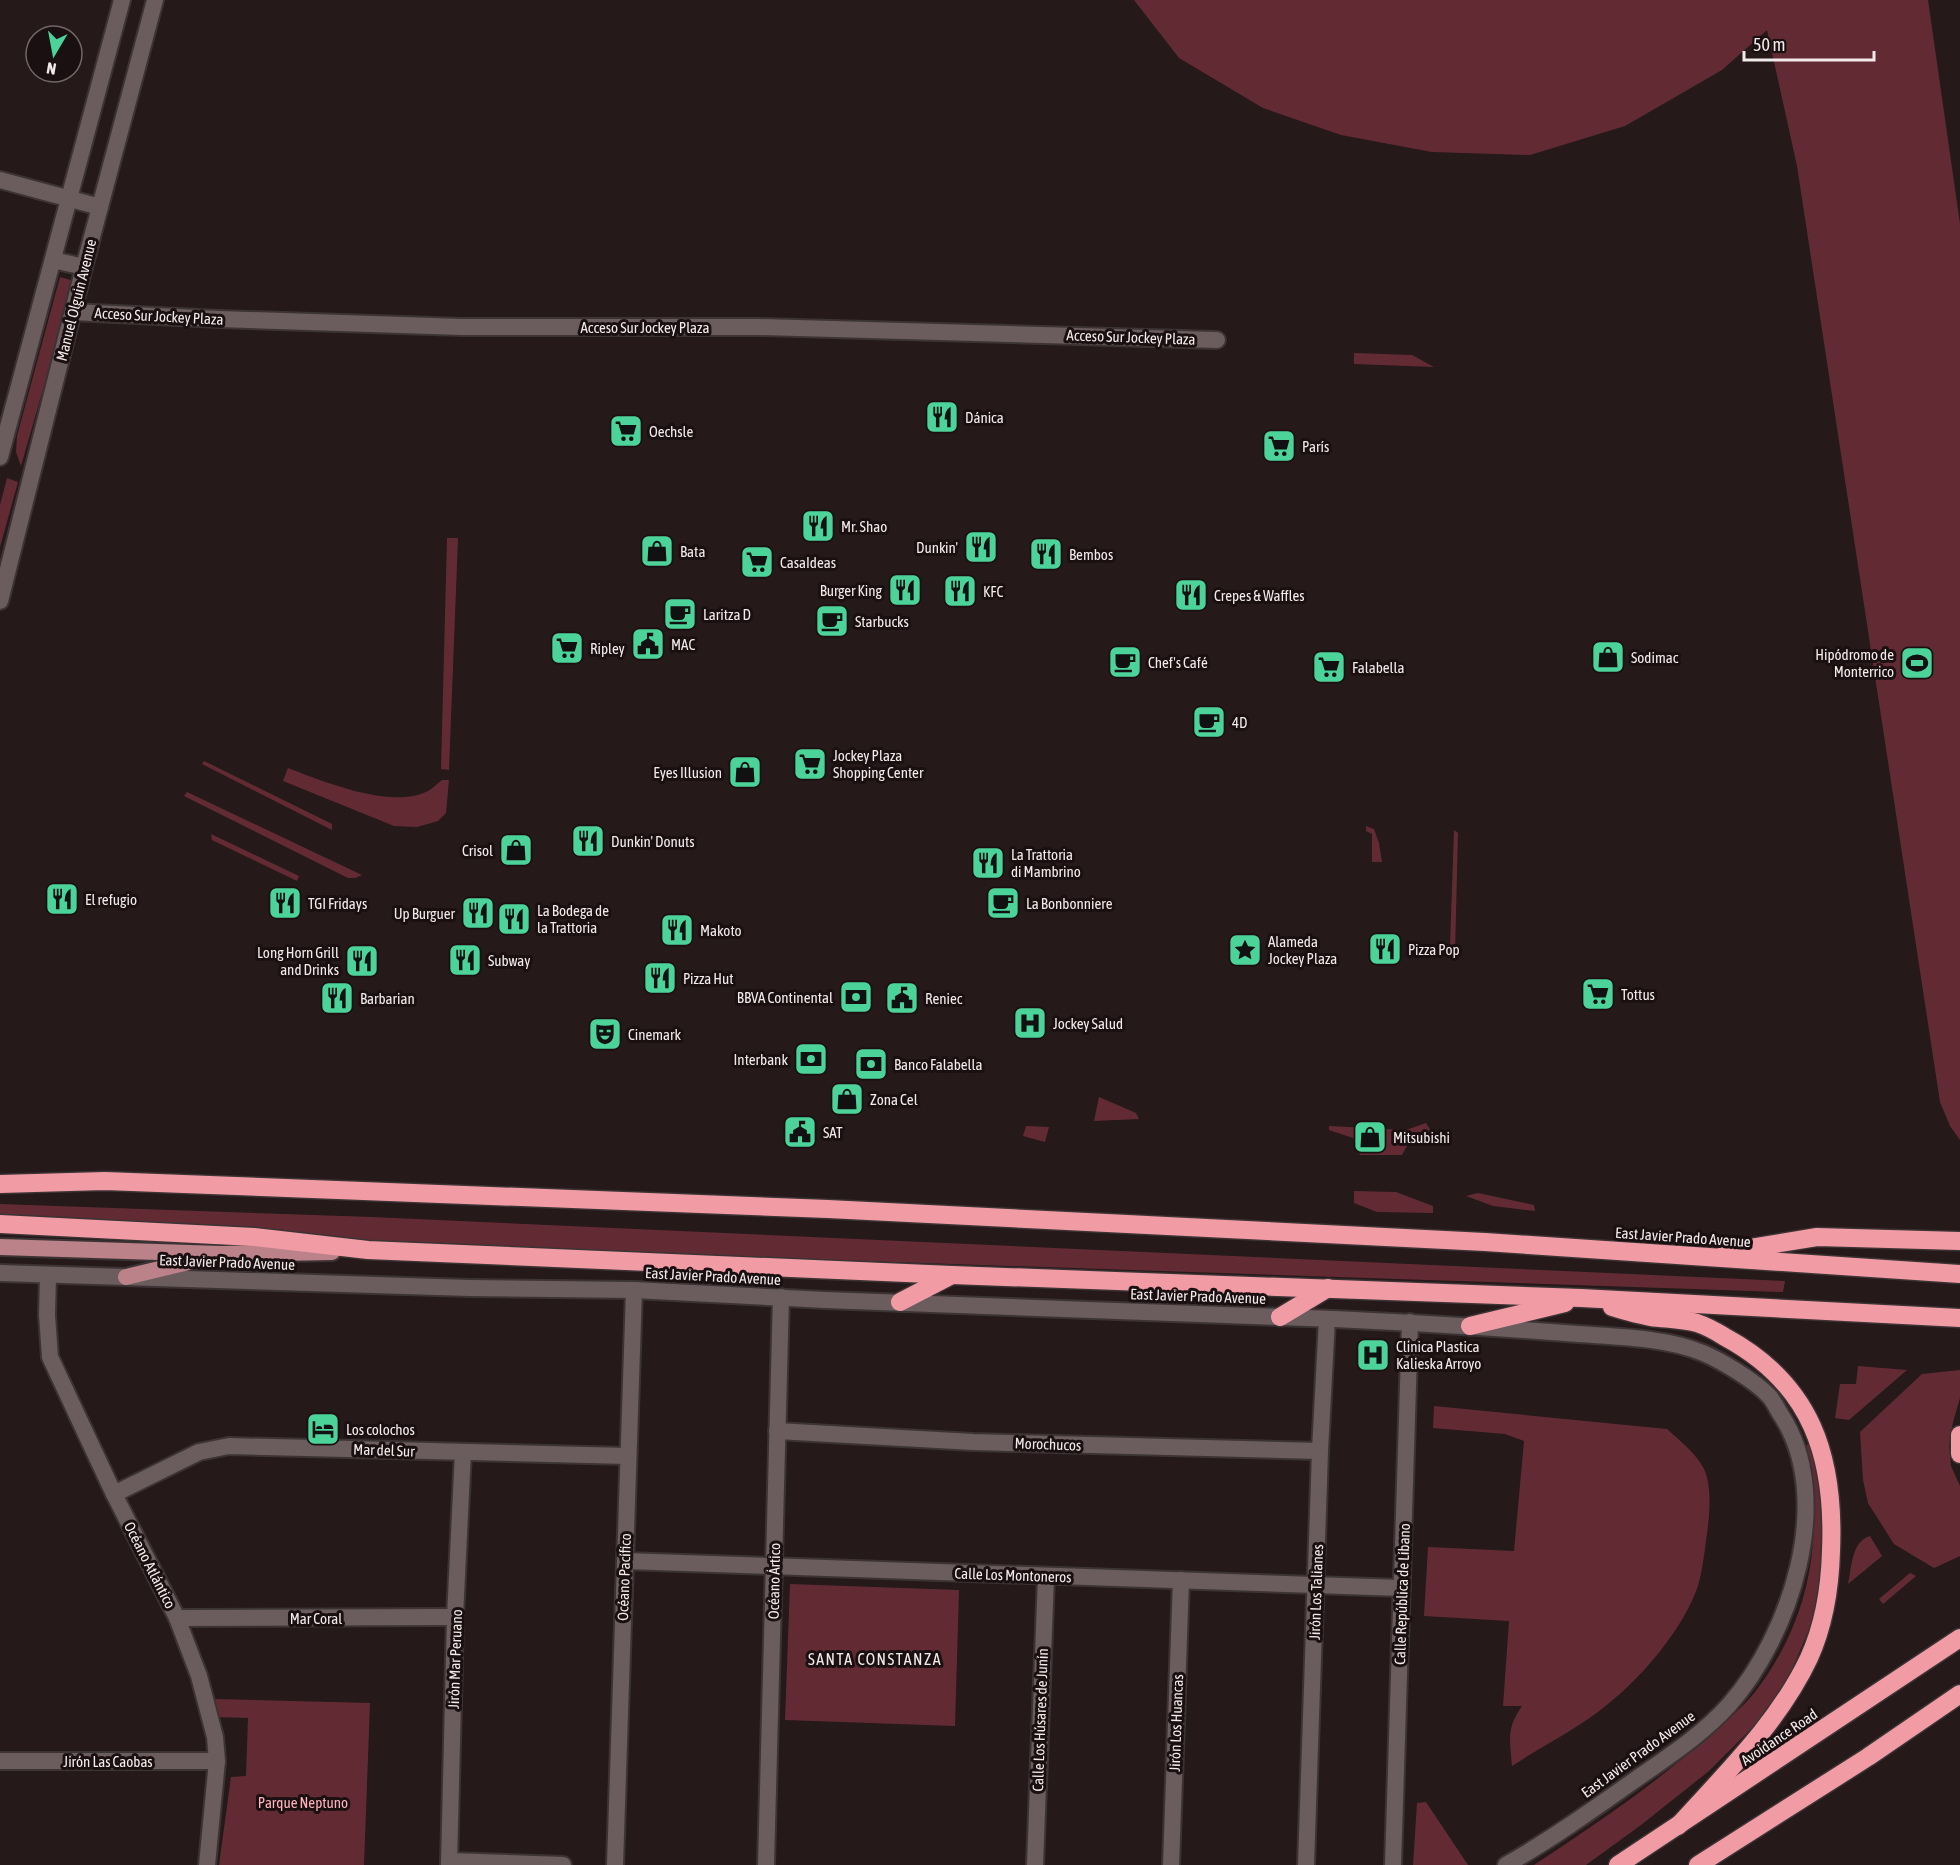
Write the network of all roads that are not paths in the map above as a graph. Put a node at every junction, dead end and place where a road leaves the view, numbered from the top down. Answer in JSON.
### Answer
{"nodes":[{"id":1,"x":122,"y":0,"type":"edge"},
{"id":2,"x":155,"y":0,"type":"edge"},
{"id":3,"x":0,"y":180,"type":"edge"},
{"id":4,"x":69,"y":198,"type":"junction"},
{"id":5,"x":100,"y":207,"type":"junction"},
{"id":6,"x":53,"y":260,"type":"junction"},
{"id":7,"x":84,"y":267,"type":"junction"},
{"id":8,"x":73,"y":312,"type":"junction"},
{"id":9,"x":1217,"y":339,"type":"dead end"},
{"id":10,"x":0,"y":457,"type":"edge"},
{"id":11,"x":0,"y":601,"type":"edge"},
{"id":12,"x":0,"y":1178,"type":"edge"},
{"id":13,"x":105,"y":1181,"type":"junction"},
{"id":14,"x":0,"y":1184,"type":"edge"},
{"id":15,"x":0,"y":1224,"type":"edge"},
{"id":16,"x":1960,"y":1241,"type":"edge"},
{"id":17,"x":0,"y":1247,"type":"edge"},
{"id":18,"x":368,"y":1250,"type":"junction"},
{"id":19,"x":221,"y":1254,"type":"junction"},
{"id":20,"x":1704,"y":1256,"type":"junction"},
{"id":21,"x":0,"y":1273,"type":"edge"},
{"id":22,"x":1960,"y":1274,"type":"edge"},
{"id":23,"x":48,"y":1275,"type":"junction"},
{"id":24,"x":952,"y":1275,"type":"junction"},
{"id":25,"x":126,"y":1277,"type":"junction"},
{"id":26,"x":1328,"y":1288,"type":"junction"},
{"id":27,"x":634,"y":1290,"type":"junction"},
{"id":28,"x":781,"y":1297,"type":"junction"},
{"id":29,"x":1581,"y":1298,"type":"junction"},
{"id":30,"x":900,"y":1302,"type":"junction"},
{"id":31,"x":1280,"y":1317,"type":"junction"},
{"id":32,"x":1960,"y":1318,"type":"edge"},
{"id":33,"x":1327,"y":1319,"type":"junction"},
{"id":34,"x":1410,"y":1322,"type":"junction"},
{"id":35,"x":1470,"y":1326,"type":"junction"},
{"id":36,"x":777,"y":1431,"type":"junction"},
{"id":37,"x":1960,"y":1435,"type":"edge"},
{"id":38,"x":1320,"y":1451,"type":"junction"},
{"id":39,"x":463,"y":1452,"type":"junction"},
{"id":40,"x":1960,"y":1454,"type":"edge"},
{"id":41,"x":628,"y":1456,"type":"junction"},
{"id":42,"x":114,"y":1494,"type":"junction"},
{"id":43,"x":625,"y":1561,"type":"junction"},
{"id":44,"x":774,"y":1566,"type":"junction"},
{"id":45,"x":1046,"y":1576,"type":"junction"},
{"id":46,"x":1181,"y":1580,"type":"junction"},
{"id":47,"x":1316,"y":1585,"type":"junction"},
{"id":48,"x":1402,"y":1588,"type":"junction"},
{"id":49,"x":455,"y":1617,"type":"junction"},
{"id":50,"x":177,"y":1618,"type":"junction"},
{"id":51,"x":1960,"y":1638,"type":"edge"},
{"id":52,"x":1960,"y":1694,"type":"edge"},
{"id":53,"x":1960,"y":1705,"type":"edge"},
{"id":54,"x":1928,"y":1717,"type":"junction"},
{"id":55,"x":0,"y":1761,"type":"edge"},
{"id":56,"x":217,"y":1761,"type":"junction"},
{"id":57,"x":1678,"y":1826,"type":"junction"},
{"id":58,"x":449,"y":1863,"type":"edge"},
{"id":59,"x":207,"y":1865,"type":"edge"},
{"id":60,"x":563,"y":1865,"type":"edge"},
{"id":61,"x":615,"y":1865,"type":"edge"},
{"id":62,"x":766,"y":1865,"type":"edge"},
{"id":63,"x":1035,"y":1865,"type":"edge"},
{"id":64,"x":1171,"y":1865,"type":"edge"},
{"id":65,"x":1306,"y":1865,"type":"edge"},
{"id":66,"x":1393,"y":1865,"type":"edge"},
{"id":67,"x":1506,"y":1865,"type":"edge"},
{"id":68,"x":1618,"y":1865,"type":"edge"},
{"id":69,"x":1698,"y":1865,"type":"edge"}],
"edges":[{"from":1,"to":4,"type":"street"},
{"from":2,"to":5,"type":"street","name":"Manuel Olguin Avenue"},
{"from":3,"to":4,"type":"street"},
{"from":4,"to":5,"type":"street"},
{"from":4,"to":6,"type":"street"},
{"from":5,"to":7,"type":"street","name":"Manuel Olguin Avenue"},
{"from":6,"to":7,"type":"street"},
{"from":6,"to":10,"type":"street"},
{"from":7,"to":8,"type":"street","name":"Manuel Olguin Avenue"},
{"from":8,"to":9,"type":"street","name":"Acceso Sur Jockey Plaza"},
{"from":8,"to":11,"type":"street","name":"Manuel Olguin Avenue"},
{"from":12,"to":13,"type":"main road","name":"East Javier Prado Avenue"},
{"from":13,"to":14,"type":"highway"},
{"from":13,"to":20,"type":"highway","name":"East Javier Prado Avenue"},
{"from":15,"to":18,"type":"highway"},
{"from":16,"to":20,"type":"highway"},
{"from":17,"to":19,"type":"main road","name":"East Javier Prado Avenue"},
{"from":18,"to":19,"type":"main road","name":"East Javier Prado Avenue"},
{"from":18,"to":24,"type":"highway","name":"East Javier Prado Avenue"},
{"from":19,"to":25,"type":"main road"},
{"from":20,"to":22,"type":"highway","name":"East Javier Prado Avenue"},
{"from":21,"to":23,"type":"street","name":"East Javier Prado Avenue"},
{"from":23,"to":25,"type":"street","name":"East Javier Prado Avenue"},
{"from":23,"to":42,"type":"street","name":"Océano Atlántico"},
{"from":24,"to":26,"type":"highway","name":"East Javier Prado Avenue"},
{"from":24,"to":30,"type":"highway"},
{"from":25,"to":27,"type":"street","name":"East Javier Prado Avenue"},
{"from":26,"to":29,"type":"highway","name":"East Javier Prado Avenue"},
{"from":26,"to":31,"type":"highway"},
{"from":27,"to":28,"type":"street","name":"East Javier Prado Avenue"},
{"from":27,"to":41,"type":"street","name":"Océano Pacífico"},
{"from":28,"to":30,"type":"street","name":"East Javier Prado Avenue"},
{"from":28,"to":36,"type":"street","name":"Océano Ártico"},
{"from":29,"to":32,"type":"highway","name":"East Javier Prado Avenue"},
{"from":29,"to":35,"type":"highway"},
{"from":29,"to":57,"type":"highway"},
{"from":30,"to":31,"type":"street","name":"East Javier Prado Avenue"},
{"from":31,"to":33,"type":"street","name":"East Javier Prado Avenue"},
{"from":33,"to":34,"type":"street","name":"East Javier Prado Avenue"},
{"from":33,"to":38,"type":"street","name":"Jirón Los Talianes"},
{"from":34,"to":35,"type":"street","name":"East Javier Prado Avenue"},
{"from":34,"to":48,"type":"street","name":"Calle República de Líbano"},
{"from":35,"to":67,"type":"street","name":"East Javier Prado Avenue"},
{"from":36,"to":38,"type":"street","name":"Morochucos"},
{"from":36,"to":44,"type":"street","name":"Océano Ártico"},
{"from":37,"to":40,"type":"highway"},
{"from":38,"to":47,"type":"street","name":"Jirón Los Talianes"},
{"from":39,"to":41,"type":"street","name":"Mar del Sur"},
{"from":39,"to":42,"type":"street","name":"Mar del Sur"},
{"from":39,"to":49,"type":"street","name":"Jirón Mar Peruano"},
{"from":41,"to":43,"type":"street","name":"Océano Pacífico"},
{"from":42,"to":50,"type":"street","name":"Océano Atlántico"},
{"from":43,"to":44,"type":"street","name":"Calle Los Montoneros"},
{"from":43,"to":61,"type":"street","name":"Océano Pacífico"},
{"from":44,"to":45,"type":"street","name":"Calle Los Montoneros"},
{"from":44,"to":62,"type":"street","name":"Océano Ártico"},
{"from":45,"to":46,"type":"street","name":"Calle Los Montoneros"},
{"from":45,"to":63,"type":"street","name":"Calle Los Húsares de Junín"},
{"from":46,"to":47,"type":"street","name":"Calle Los Montoneros"},
{"from":46,"to":64,"type":"street","name":"Jirón Los Huancas"},
{"from":47,"to":48,"type":"street","name":"Calle Los Montoneros"},
{"from":47,"to":65,"type":"street","name":"Jirón Los Talianes"},
{"from":48,"to":66,"type":"street","name":"Calle República de Líbano"},
{"from":49,"to":50,"type":"street","name":"Mar Coral"},
{"from":49,"to":58,"type":"street","name":"Jirón Mar Peruano"},
{"from":50,"to":56,"type":"street","name":"Océano Atlántico"},
{"from":51,"to":57,"type":"highway","name":"Avoidance Road"},
{"from":52,"to":54,"type":"highway"},
{"from":53,"to":54,"type":"highway"},
{"from":54,"to":69,"type":"highway"},
{"from":55,"to":56,"type":"street","name":"Jirón Las Caobas"},
{"from":56,"to":59,"type":"street","name":"Océano Atlántico"},
{"from":57,"to":68,"type":"highway","name":"Avoidance Road"},
{"from":58,"to":60,"type":"street"}]}
